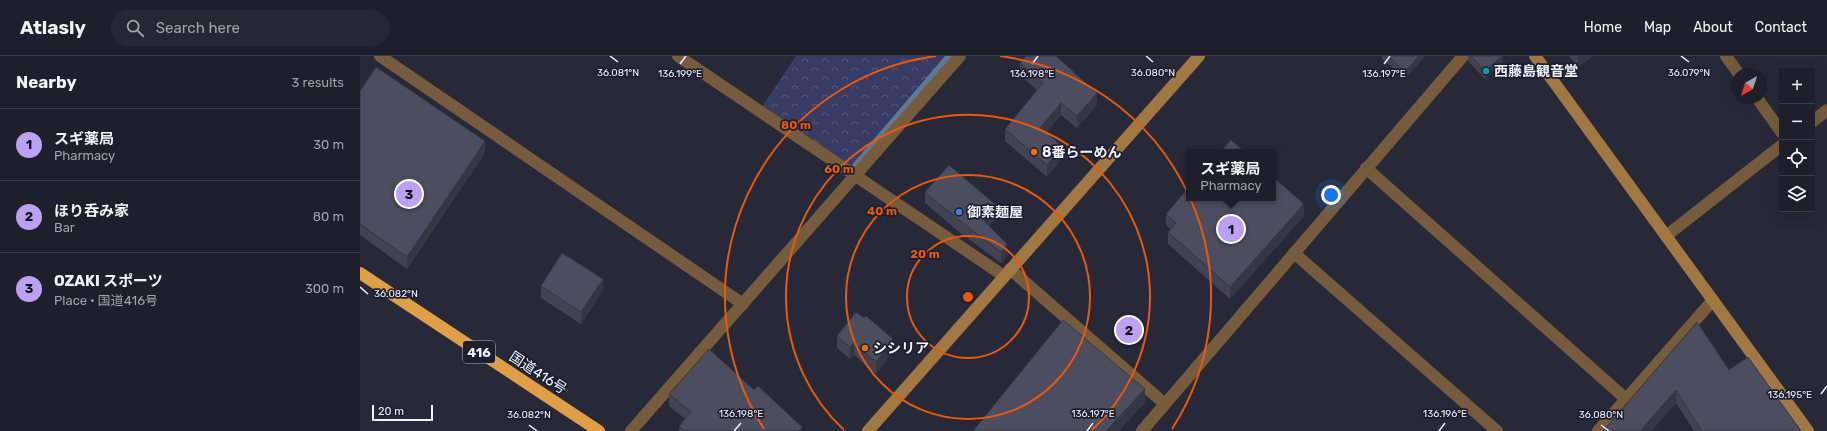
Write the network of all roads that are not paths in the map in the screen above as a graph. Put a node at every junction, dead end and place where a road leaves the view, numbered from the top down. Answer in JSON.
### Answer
{"nodes":[{"id":1,"x":380,"y":56,"type":"edge"},
{"id":2,"x":678,"y":56,"type":"edge"},
{"id":3,"x":960,"y":56,"type":"edge"},
{"id":4,"x":1199,"y":56,"type":"edge"},
{"id":5,"x":1463,"y":56,"type":"edge"},
{"id":6,"x":1535,"y":56,"type":"edge"},
{"id":7,"x":1726,"y":56,"type":"edge"},
{"id":8,"x":1735,"y":68,"type":"edge"},
{"id":9,"x":1761,"y":104,"type":"edge"},
{"id":10,"x":1827,"y":110,"type":"edge"},
{"id":11,"x":1815,"y":120,"type":"edge"},
{"id":12,"x":1779,"y":129,"type":"edge"},
{"id":13,"x":1779,"y":147,"type":"edge"},
{"id":14,"x":1366,"y":168,"type":"junction"},
{"id":15,"x":855,"y":176,"type":"junction"},
{"id":16,"x":1666,"y":236,"type":"junction"},
{"id":17,"x":1294,"y":253,"type":"junction"},
{"id":18,"x":360,"y":273,"type":"edge"},
{"id":19,"x":1007,"y":273,"type":"junction"},
{"id":20,"x":1713,"y":300,"type":"junction"},
{"id":21,"x":743,"y":304,"type":"junction"},
{"id":22,"x":1626,"y":399,"type":"junction"},
{"id":23,"x":1165,"y":404,"type":"junction"},
{"id":24,"x":599,"y":431,"type":"edge"},
{"id":25,"x":631,"y":431,"type":"edge"},
{"id":26,"x":868,"y":431,"type":"edge"},
{"id":27,"x":1142,"y":431,"type":"edge"},
{"id":28,"x":1497,"y":431,"type":"edge"},
{"id":29,"x":1598,"y":431,"type":"edge"},
{"id":30,"x":1808,"y":431,"type":"edge"}],
"edges":[{"from":1,"to":21,"type":"street"},
{"from":2,"to":15,"type":"street"},
{"from":3,"to":15,"type":"street"},
{"from":4,"to":19,"type":"street"},
{"from":5,"to":14,"type":"street"},
{"from":6,"to":16,"type":"street"},
{"from":7,"to":8,"type":"street"},
{"from":9,"to":12,"type":"street"},
{"from":10,"to":11,"type":"street"},
{"from":13,"to":16,"type":"street"},
{"from":14,"to":17,"type":"street"},
{"from":14,"to":22,"type":"street"},
{"from":15,"to":19,"type":"street"},
{"from":15,"to":21,"type":"street"},
{"from":16,"to":20,"type":"street"},
{"from":17,"to":23,"type":"street"},
{"from":17,"to":28,"type":"street"},
{"from":18,"to":24,"type":"highway","name":"国道416号","number":"416"},
{"from":19,"to":23,"type":"street"},
{"from":19,"to":26,"type":"street"},
{"from":20,"to":22,"type":"street"},
{"from":20,"to":30,"type":"street"},
{"from":21,"to":25,"type":"street"},
{"from":22,"to":29,"type":"street"},
{"from":23,"to":27,"type":"street"}]}
